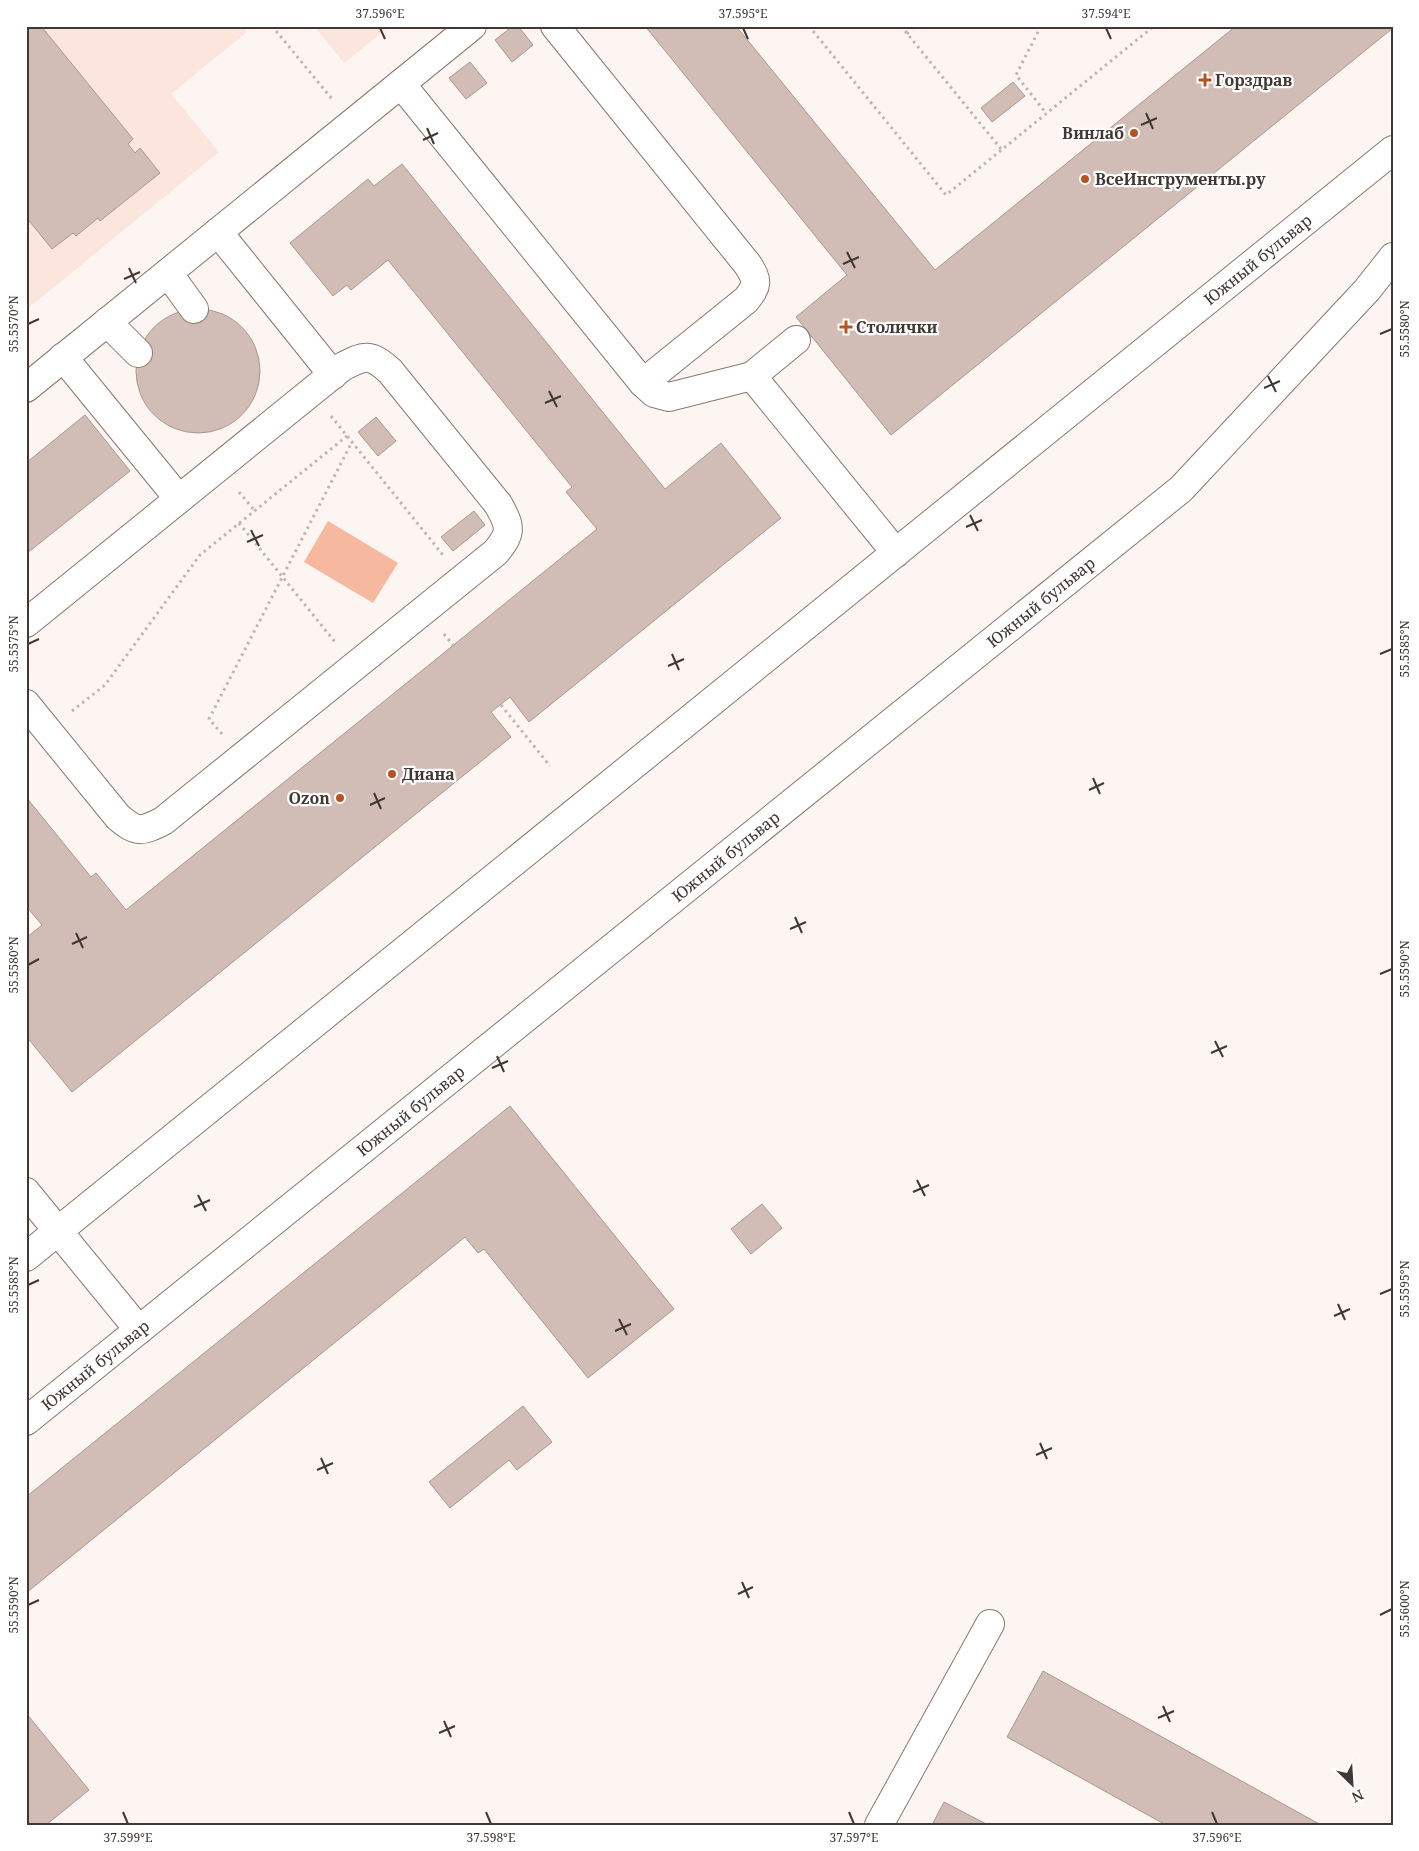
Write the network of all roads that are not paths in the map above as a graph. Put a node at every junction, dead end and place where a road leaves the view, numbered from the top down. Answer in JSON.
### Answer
{"nodes":[{"id":1,"x":472,"y":26,"type":"edge"},
{"id":2,"x":554,"y":26,"type":"edge"},
{"id":3,"x":401,"y":84,"type":"junction"},
{"id":4,"x":1393,"y":150,"type":"edge"},
{"id":5,"x":218,"y":232,"type":"junction"},
{"id":6,"x":1393,"y":257,"type":"edge"},
{"id":7,"x":168,"y":273,"type":"junction"},
{"id":8,"x":194,"y":309,"type":"dead end"},
{"id":9,"x":107,"y":322,"type":"junction"},
{"id":10,"x":796,"y":340,"type":"dead end"},
{"id":11,"x":138,"y":353,"type":"dead end"},
{"id":12,"x":64,"y":358,"type":"junction"},
{"id":13,"x":333,"y":374,"type":"junction"},
{"id":14,"x":752,"y":376,"type":"junction"},
{"id":15,"x":643,"y":383,"type":"junction"},
{"id":16,"x":26,"y":388,"type":"edge"},
{"id":17,"x":178,"y":499,"type":"junction"},
{"id":18,"x":896,"y":553,"type":"junction"},
{"id":19,"x":26,"y":622,"type":"edge"},
{"id":20,"x":26,"y":704,"type":"edge"},
{"id":21,"x":26,"y":1192,"type":"edge"},
{"id":22,"x":58,"y":1231,"type":"junction"},
{"id":23,"x":26,"y":1256,"type":"edge"},
{"id":24,"x":139,"y":1330,"type":"junction"},
{"id":25,"x":26,"y":1421,"type":"edge"},
{"id":26,"x":990,"y":1624,"type":"dead end"},
{"id":27,"x":879,"y":1825,"type":"edge"}],
"edges":[{"from":1,"to":3,"type":"street"},
{"from":2,"to":15,"type":"street"},
{"from":3,"to":5,"type":"street"},
{"from":3,"to":15,"type":"street"},
{"from":4,"to":18,"type":"street","name":"Южный бульвар"},
{"from":5,"to":7,"type":"street"},
{"from":5,"to":13,"type":"street"},
{"from":6,"to":24,"type":"street","name":"Южный бульвар"},
{"from":7,"to":8,"type":"street"},
{"from":7,"to":9,"type":"street"},
{"from":9,"to":11,"type":"street"},
{"from":9,"to":12,"type":"street"},
{"from":10,"to":14,"type":"street"},
{"from":12,"to":16,"type":"street"},
{"from":12,"to":17,"type":"street"},
{"from":13,"to":17,"type":"street"},
{"from":13,"to":20,"type":"street"},
{"from":14,"to":15,"type":"street"},
{"from":14,"to":18,"type":"street"},
{"from":17,"to":19,"type":"street"},
{"from":18,"to":22,"type":"street","name":"Южный бульвар"},
{"from":21,"to":22,"type":"street"},
{"from":22,"to":23,"type":"street","name":"Южный бульвар"},
{"from":22,"to":24,"type":"street"},
{"from":24,"to":25,"type":"street","name":"Южный бульвар"},
{"from":26,"to":27,"type":"street"}]}
